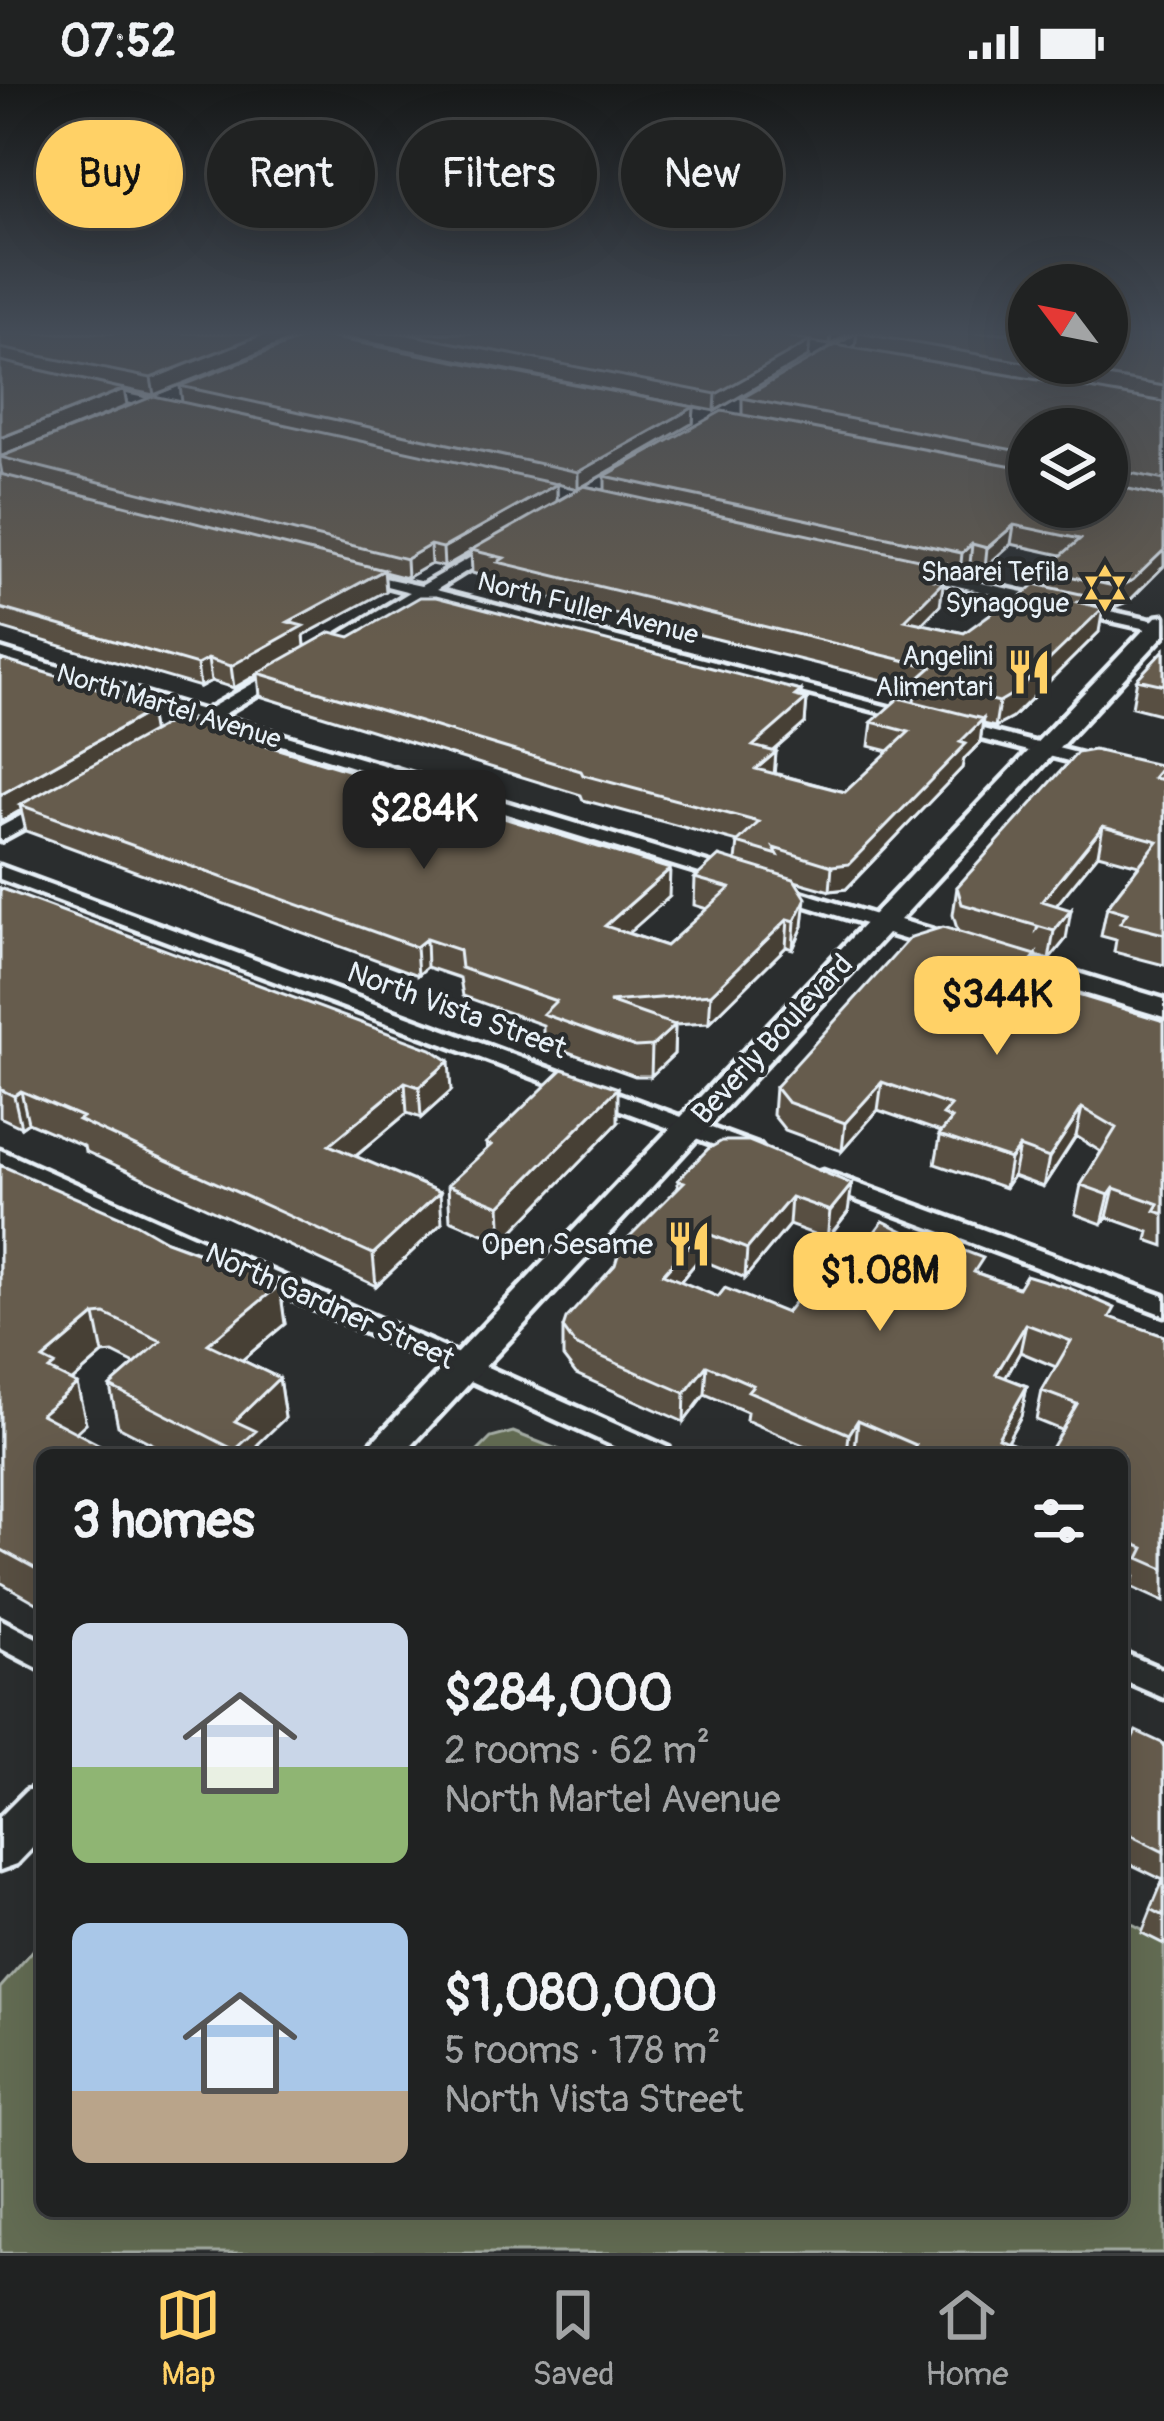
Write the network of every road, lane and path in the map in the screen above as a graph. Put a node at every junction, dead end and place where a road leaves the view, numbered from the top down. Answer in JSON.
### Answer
{"nodes":[{"id":1,"x":515,"y":537,"type":"edge"},
{"id":2,"x":898,"y":569,"type":"edge"},
{"id":3,"x":342,"y":570,"type":"edge"},
{"id":4,"x":423,"y":591,"type":"junction"},
{"id":5,"x":1163,"y":626,"type":"edge"},
{"id":6,"x":0,"y":654,"type":"edge"},
{"id":7,"x":206,"y":717,"type":"junction"},
{"id":8,"x":153,"y":748,"type":"edge"},
{"id":9,"x":1044,"y":749,"type":"junction"},
{"id":10,"x":1164,"y":780,"type":"edge"},
{"id":11,"x":77,"y":791,"type":"edge"},
{"id":12,"x":0,"y":835,"type":"edge"},
{"id":13,"x":0,"y":872,"type":"edge"},
{"id":14,"x":881,"y":923,"type":"junction"},
{"id":15,"x":1164,"y":1008,"type":"edge"},
{"id":16,"x":690,"y":1128,"type":"junction"},
{"id":17,"x":0,"y":1157,"type":"edge"},
{"id":18,"x":1164,"y":1306,"type":"edge"},
{"id":19,"x":463,"y":1366,"type":"junction"},
{"id":20,"x":386,"y":1449,"type":"edge"},
{"id":21,"x":646,"y":1449,"type":"edge"},
{"id":22,"x":0,"y":1632,"type":"edge"},
{"id":23,"x":36,"y":1653,"type":"edge"},
{"id":24,"x":1128,"y":1669,"type":"edge"},
{"id":25,"x":1164,"y":1684,"type":"edge"},
{"id":26,"x":36,"y":1812,"type":"edge"},
{"id":27,"x":0,"y":1849,"type":"edge"}],
"edges":[{"from":1,"to":4,"type":"street"},
{"from":2,"to":5,"type":"street"},
{"from":3,"to":4,"type":"street","name":"North Fuller Avenue"},
{"from":4,"to":7,"type":"street"},
{"from":4,"to":9,"type":"street","name":"North Fuller Avenue"},
{"from":5,"to":9,"type":"main road","name":"Beverly Boulevard"},
{"from":6,"to":7,"type":"street","name":"North Martel Avenue"},
{"from":7,"to":8,"type":"street"},
{"from":7,"to":14,"type":"street","name":"North Martel Avenue"},
{"from":9,"to":10,"type":"street","name":"North Fuller Avenue"},
{"from":9,"to":14,"type":"main road","name":"Beverly Boulevard"},
{"from":11,"to":12,"type":"street"},
{"from":13,"to":16,"type":"street","name":"North Vista Street"},
{"from":14,"to":15,"type":"main road","name":"North Martel Avenue"},
{"from":14,"to":16,"type":"main road","name":"Beverly Boulevard"},
{"from":16,"to":18,"type":"street","name":"North Vista Street"},
{"from":16,"to":19,"type":"main road","name":"Beverly Boulevard"},
{"from":17,"to":19,"type":"street","name":"North Gardner Street"},
{"from":19,"to":20,"type":"main road","name":"Beverly Boulevard"},
{"from":19,"to":21,"type":"street","name":"North Gardner Street"},
{"from":22,"to":23,"type":"street"},
{"from":24,"to":25,"type":"street"},
{"from":26,"to":27,"type":"main road"}]}
